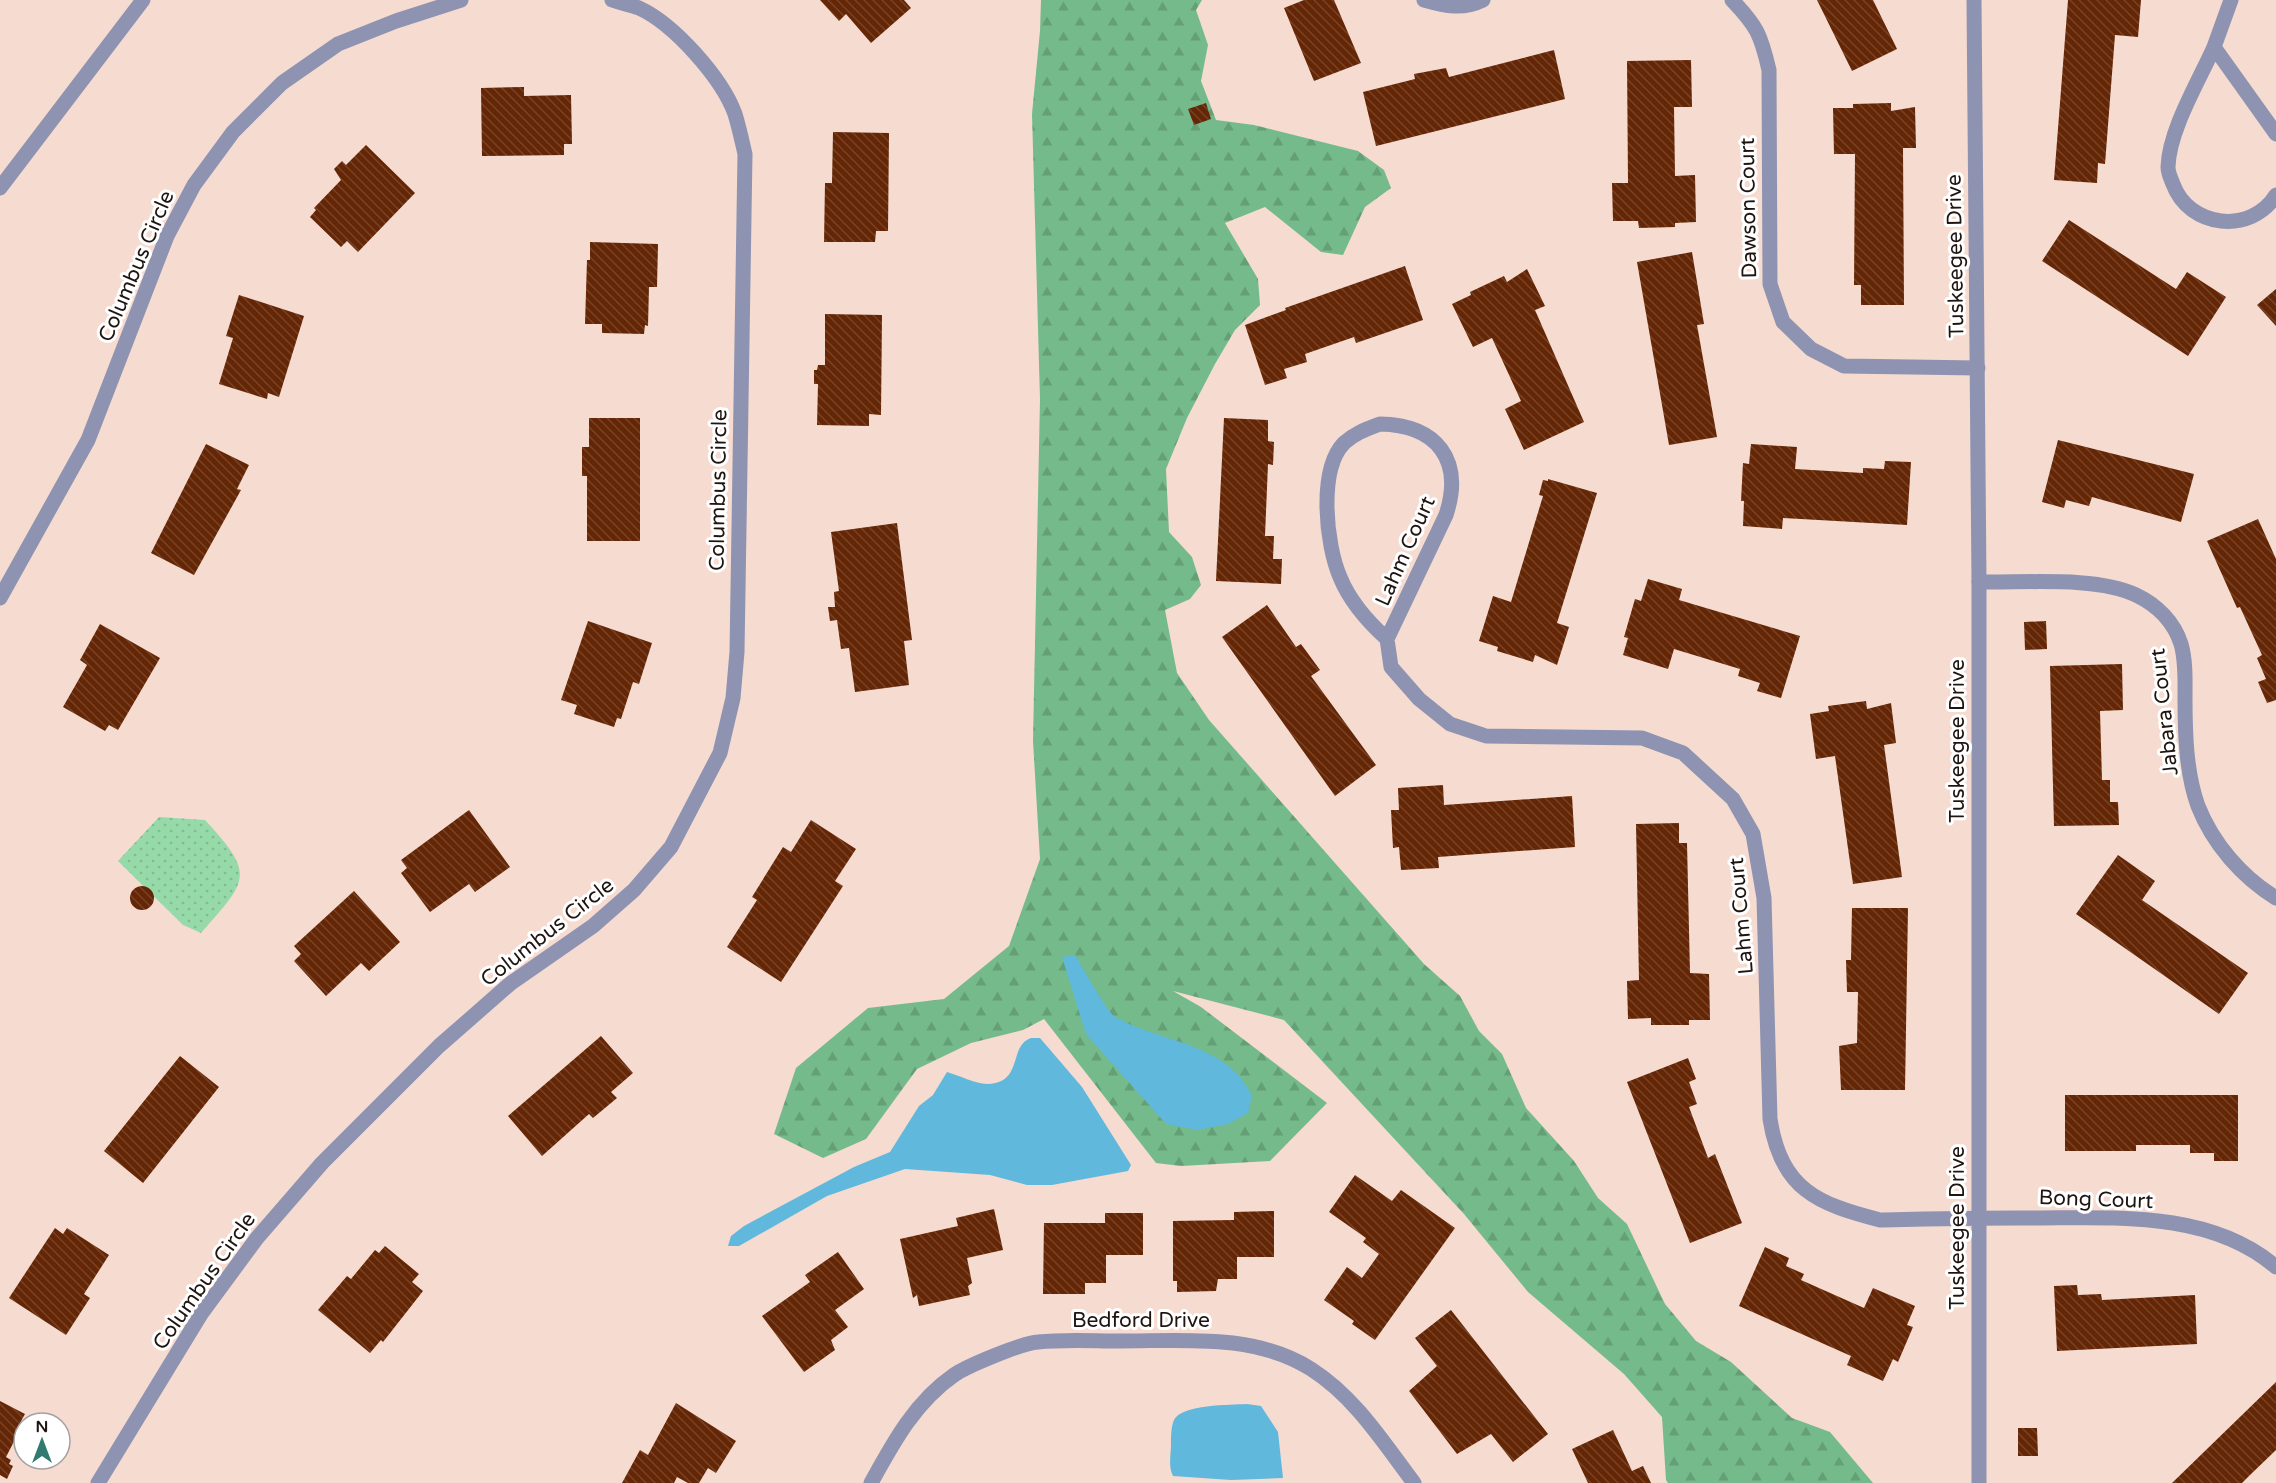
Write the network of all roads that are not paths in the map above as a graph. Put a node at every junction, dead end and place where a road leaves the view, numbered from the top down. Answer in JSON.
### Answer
{"nodes":[{"id":1,"x":143,"y":0,"type":"edge"},
{"id":2,"x":461,"y":0,"type":"edge"},
{"id":3,"x":612,"y":0,"type":"edge"},
{"id":4,"x":1424,"y":0,"type":"edge"},
{"id":5,"x":1483,"y":0,"type":"edge"},
{"id":6,"x":1732,"y":0,"type":"edge"},
{"id":7,"x":1974,"y":0,"type":"edge"},
{"id":8,"x":2231,"y":0,"type":"edge"},
{"id":9,"x":2214,"y":47,"type":"junction"},
{"id":10,"x":2276,"y":134,"type":"edge"},
{"id":11,"x":0,"y":188,"type":"edge"},
{"id":12,"x":2276,"y":195,"type":"edge"},
{"id":13,"x":1978,"y":368,"type":"junction"},
{"id":14,"x":1979,"y":582,"type":"junction"},
{"id":15,"x":0,"y":598,"type":"edge"},
{"id":16,"x":1387,"y":639,"type":"junction"},
{"id":17,"x":2276,"y":898,"type":"edge"},
{"id":18,"x":1977,"y":1218,"type":"junction"},
{"id":19,"x":2276,"y":1268,"type":"edge"},
{"id":20,"x":98,"y":1483,"type":"edge"},
{"id":21,"x":871,"y":1483,"type":"edge"},
{"id":22,"x":1414,"y":1483,"type":"edge"},
{"id":23,"x":1979,"y":1483,"type":"edge"}],
"edges":[{"from":1,"to":11,"type":"street"},
{"from":2,"to":15,"type":"street","name":"Columbus Circle"},
{"from":3,"to":20,"type":"street","name":"Columbus Circle"},
{"from":4,"to":5,"type":"street"},
{"from":6,"to":13,"type":"street","name":"Dawson Court"},
{"from":7,"to":13,"type":"street","name":"Tuskeegee Drive"},
{"from":8,"to":9,"type":"street"},
{"from":9,"to":10,"type":"street"},
{"from":9,"to":12,"type":"street"},
{"from":13,"to":14,"type":"street","name":"Tuskeegee Drive"},
{"from":14,"to":17,"type":"street","name":"Jabara Court"},
{"from":14,"to":18,"type":"street","name":"Tuskeegee Drive"},
{"from":16,"to":16,"type":"street","name":"Lahm Court"},
{"from":16,"to":18,"type":"street","name":"Lahm Court"},
{"from":18,"to":19,"type":"street","name":"Bong Court"},
{"from":18,"to":23,"type":"street","name":"Tuskeegee Drive"},
{"from":21,"to":22,"type":"street","name":"Bedford Drive"}]}
